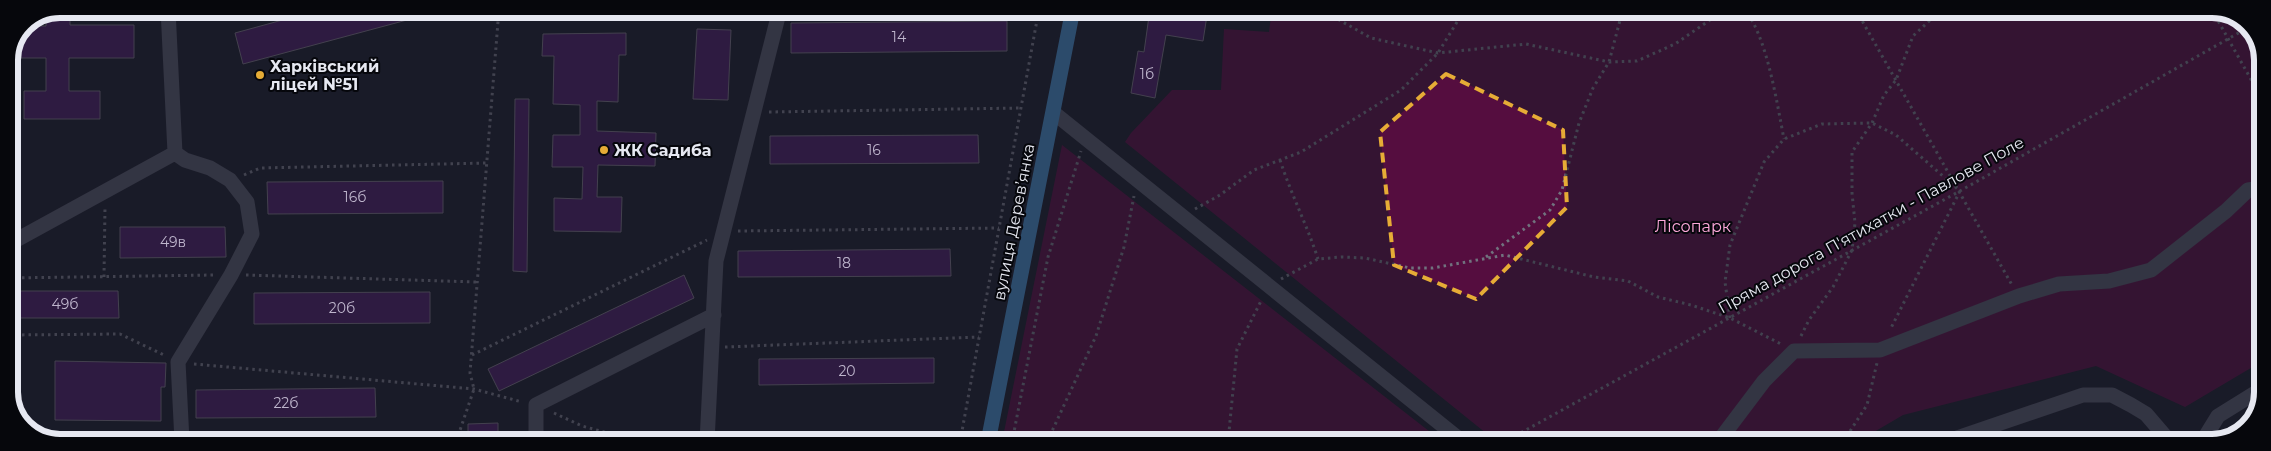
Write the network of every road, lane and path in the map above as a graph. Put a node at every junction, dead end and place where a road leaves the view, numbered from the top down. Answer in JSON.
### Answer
{"nodes":[{"id":1,"x":168,"y":18,"type":"edge"},
{"id":2,"x":498,"y":18,"type":"edge"},
{"id":3,"x":778,"y":18,"type":"edge"},
{"id":4,"x":1037,"y":18,"type":"edge"},
{"id":5,"x":1071,"y":18,"type":"edge"},
{"id":6,"x":1336,"y":18,"type":"edge"},
{"id":7,"x":1459,"y":18,"type":"edge"},
{"id":8,"x":1620,"y":18,"type":"edge"},
{"id":9,"x":1714,"y":18,"type":"edge"},
{"id":10,"x":1752,"y":18,"type":"edge"},
{"id":11,"x":1861,"y":18,"type":"edge"},
{"id":12,"x":1932,"y":18,"type":"edge"},
{"id":13,"x":2217,"y":18,"type":"edge"},
{"id":14,"x":2242,"y":31,"type":"edge"},
{"id":15,"x":2229,"y":39,"type":"junction"},
{"id":16,"x":1438,"y":53,"type":"junction"},
{"id":17,"x":1608,"y":62,"type":"junction"},
{"id":18,"x":1896,"y":80,"type":"junction"},
{"id":19,"x":2253,"y":83,"type":"edge"},
{"id":20,"x":1021,"y":108,"type":"junction"},
{"id":21,"x":754,"y":112,"type":"junction"},
{"id":22,"x":1054,"y":114,"type":"junction"},
{"id":23,"x":1872,"y":123,"type":"junction"},
{"id":24,"x":1085,"y":138,"type":"junction"},
{"id":25,"x":1784,"y":138,"type":"junction"},
{"id":26,"x":176,"y":153,"type":"junction"},
{"id":27,"x":1280,"y":160,"type":"junction"},
{"id":28,"x":487,"y":163,"type":"junction"},
{"id":29,"x":260,"y":168,"type":"dead end"},
{"id":30,"x":1136,"y":181,"type":"junction"},
{"id":31,"x":2253,"y":189,"type":"edge"},
{"id":32,"x":1960,"y":191,"type":"junction"},
{"id":33,"x":105,"y":204,"type":"dead end"},
{"id":34,"x":1181,"y":216,"type":"junction"},
{"id":35,"x":999,"y":228,"type":"junction"},
{"id":36,"x":724,"y":231,"type":"junction"},
{"id":37,"x":18,"y":239,"type":"edge"},
{"id":38,"x":1852,"y":250,"type":"junction"},
{"id":39,"x":1486,"y":258,"type":"junction"},
{"id":40,"x":1318,"y":259,"type":"junction"},
{"id":41,"x":231,"y":275,"type":"junction"},
{"id":42,"x":104,"y":277,"type":"junction"},
{"id":43,"x":18,"y":278,"type":"edge"},
{"id":44,"x":477,"y":282,"type":"junction"},
{"id":45,"x":1269,"y":286,"type":"junction"},
{"id":46,"x":2018,"y":296,"type":"junction"},
{"id":47,"x":714,"y":315,"type":"junction"},
{"id":48,"x":1730,"y":318,"type":"junction"},
{"id":49,"x":18,"y":335,"type":"edge"},
{"id":50,"x":979,"y":337,"type":"junction"},
{"id":51,"x":712,"y":347,"type":"junction"},
{"id":52,"x":1880,"y":350,"type":"junction"},
{"id":53,"x":1794,"y":351,"type":"junction"},
{"id":54,"x":472,"y":355,"type":"junction"},
{"id":55,"x":178,"y":362,"type":"junction"},
{"id":56,"x":474,"y":389,"type":"junction"},
{"id":57,"x":2254,"y":394,"type":"edge"},
{"id":58,"x":536,"y":405,"type":"junction"},
{"id":59,"x":182,"y":433,"type":"edge"},
{"id":60,"x":459,"y":433,"type":"edge"},
{"id":61,"x":536,"y":433,"type":"edge"},
{"id":62,"x":608,"y":433,"type":"edge"},
{"id":63,"x":707,"y":433,"type":"edge"},
{"id":64,"x":962,"y":433,"type":"edge"},
{"id":65,"x":990,"y":433,"type":"edge"},
{"id":66,"x":1015,"y":433,"type":"edge"},
{"id":67,"x":1051,"y":433,"type":"edge"},
{"id":68,"x":1229,"y":433,"type":"edge"},
{"id":69,"x":1452,"y":433,"type":"edge"},
{"id":70,"x":1520,"y":433,"type":"edge"},
{"id":71,"x":1725,"y":433,"type":"edge"},
{"id":72,"x":1849,"y":433,"type":"edge"},
{"id":73,"x":1971,"y":433,"type":"edge"},
{"id":74,"x":2162,"y":433,"type":"edge"},
{"id":75,"x":2208,"y":433,"type":"edge"}],
"edges":[{"from":1,"to":26,"type":"lane"},
{"from":2,"to":28,"type":"path"},
{"from":3,"to":21,"type":"lane"},
{"from":4,"to":20,"type":"path"},
{"from":5,"to":22,"type":"main road","name":"вулиця Дерев’янка"},
{"from":6,"to":16,"type":"path"},
{"from":7,"to":16,"type":"path"},
{"from":8,"to":17,"type":"path"},
{"from":9,"to":17,"type":"path"},
{"from":10,"to":25,"type":"path"},
{"from":11,"to":18,"type":"path"},
{"from":12,"to":18,"type":"path"},
{"from":13,"to":15,"type":"path"},
{"from":14,"to":15,"type":"path","name":"Пряма дорога П'ятихатки - Павлове Поле"},
{"from":15,"to":19,"type":"path"},
{"from":15,"to":32,"type":"path","name":"Пряма дорога П'ятихатки - Павлове Поле"},
{"from":16,"to":17,"type":"path"},
{"from":16,"to":27,"type":"path"},
{"from":17,"to":39,"type":"path"},
{"from":18,"to":23,"type":"path"},
{"from":18,"to":32,"type":"path"},
{"from":20,"to":21,"type":"path"},
{"from":20,"to":35,"type":"path"},
{"from":21,"to":36,"type":"lane"},
{"from":22,"to":24,"type":"lane"},
{"from":22,"to":65,"type":"main road","name":"вулиця Дерев’янка"},
{"from":23,"to":25,"type":"path"},
{"from":23,"to":32,"type":"path"},
{"from":23,"to":38,"type":"path"},
{"from":24,"to":30,"type":"lane"},
{"from":24,"to":66,"type":"path"},
{"from":25,"to":48,"type":"path"},
{"from":26,"to":37,"type":"lane"},
{"from":26,"to":41,"type":"lane"},
{"from":27,"to":34,"type":"path"},
{"from":27,"to":40,"type":"path"},
{"from":28,"to":29,"type":"path"},
{"from":28,"to":44,"type":"path"},
{"from":30,"to":34,"type":"lane"},
{"from":30,"to":67,"type":"path"},
{"from":31,"to":46,"type":"lane"},
{"from":32,"to":38,"type":"path","name":"Пряма дорога П'ятихатки - Павлове Поле"},
{"from":32,"to":46,"type":"path"},
{"from":32,"to":52,"type":"path"},
{"from":33,"to":42,"type":"path"},
{"from":34,"to":45,"type":"lane"},
{"from":35,"to":36,"type":"path"},
{"from":35,"to":50,"type":"path"},
{"from":36,"to":47,"type":"lane"},
{"from":36,"to":54,"type":"path"},
{"from":38,"to":48,"type":"path","name":"Пряма дорога П'ятихатки - Павлове Поле"},
{"from":38,"to":53,"type":"path"},
{"from":39,"to":40,"type":"path"},
{"from":39,"to":48,"type":"path"},
{"from":40,"to":45,"type":"path"},
{"from":41,"to":42,"type":"path"},
{"from":41,"to":44,"type":"path"},
{"from":41,"to":55,"type":"lane"},
{"from":42,"to":43,"type":"path"},
{"from":44,"to":54,"type":"path"},
{"from":45,"to":68,"type":"path"},
{"from":45,"to":69,"type":"lane"},
{"from":46,"to":52,"type":"lane"},
{"from":47,"to":51,"type":"lane"},
{"from":47,"to":58,"type":"lane"},
{"from":48,"to":53,"type":"path"},
{"from":48,"to":70,"type":"path","name":"Пряма дорога П'ятихатки - Павлове Поле"},
{"from":49,"to":55,"type":"path"},
{"from":50,"to":51,"type":"path"},
{"from":50,"to":64,"type":"path"},
{"from":51,"to":63,"type":"lane"},
{"from":52,"to":53,"type":"lane"},
{"from":52,"to":72,"type":"path"},
{"from":53,"to":71,"type":"lane"},
{"from":54,"to":56,"type":"path"},
{"from":55,"to":56,"type":"path"},
{"from":55,"to":59,"type":"lane"},
{"from":56,"to":58,"type":"path"},
{"from":56,"to":60,"type":"path"},
{"from":57,"to":75,"type":"lane"},
{"from":58,"to":61,"type":"lane"},
{"from":58,"to":62,"type":"path"},
{"from":73,"to":74,"type":"lane"}]}
